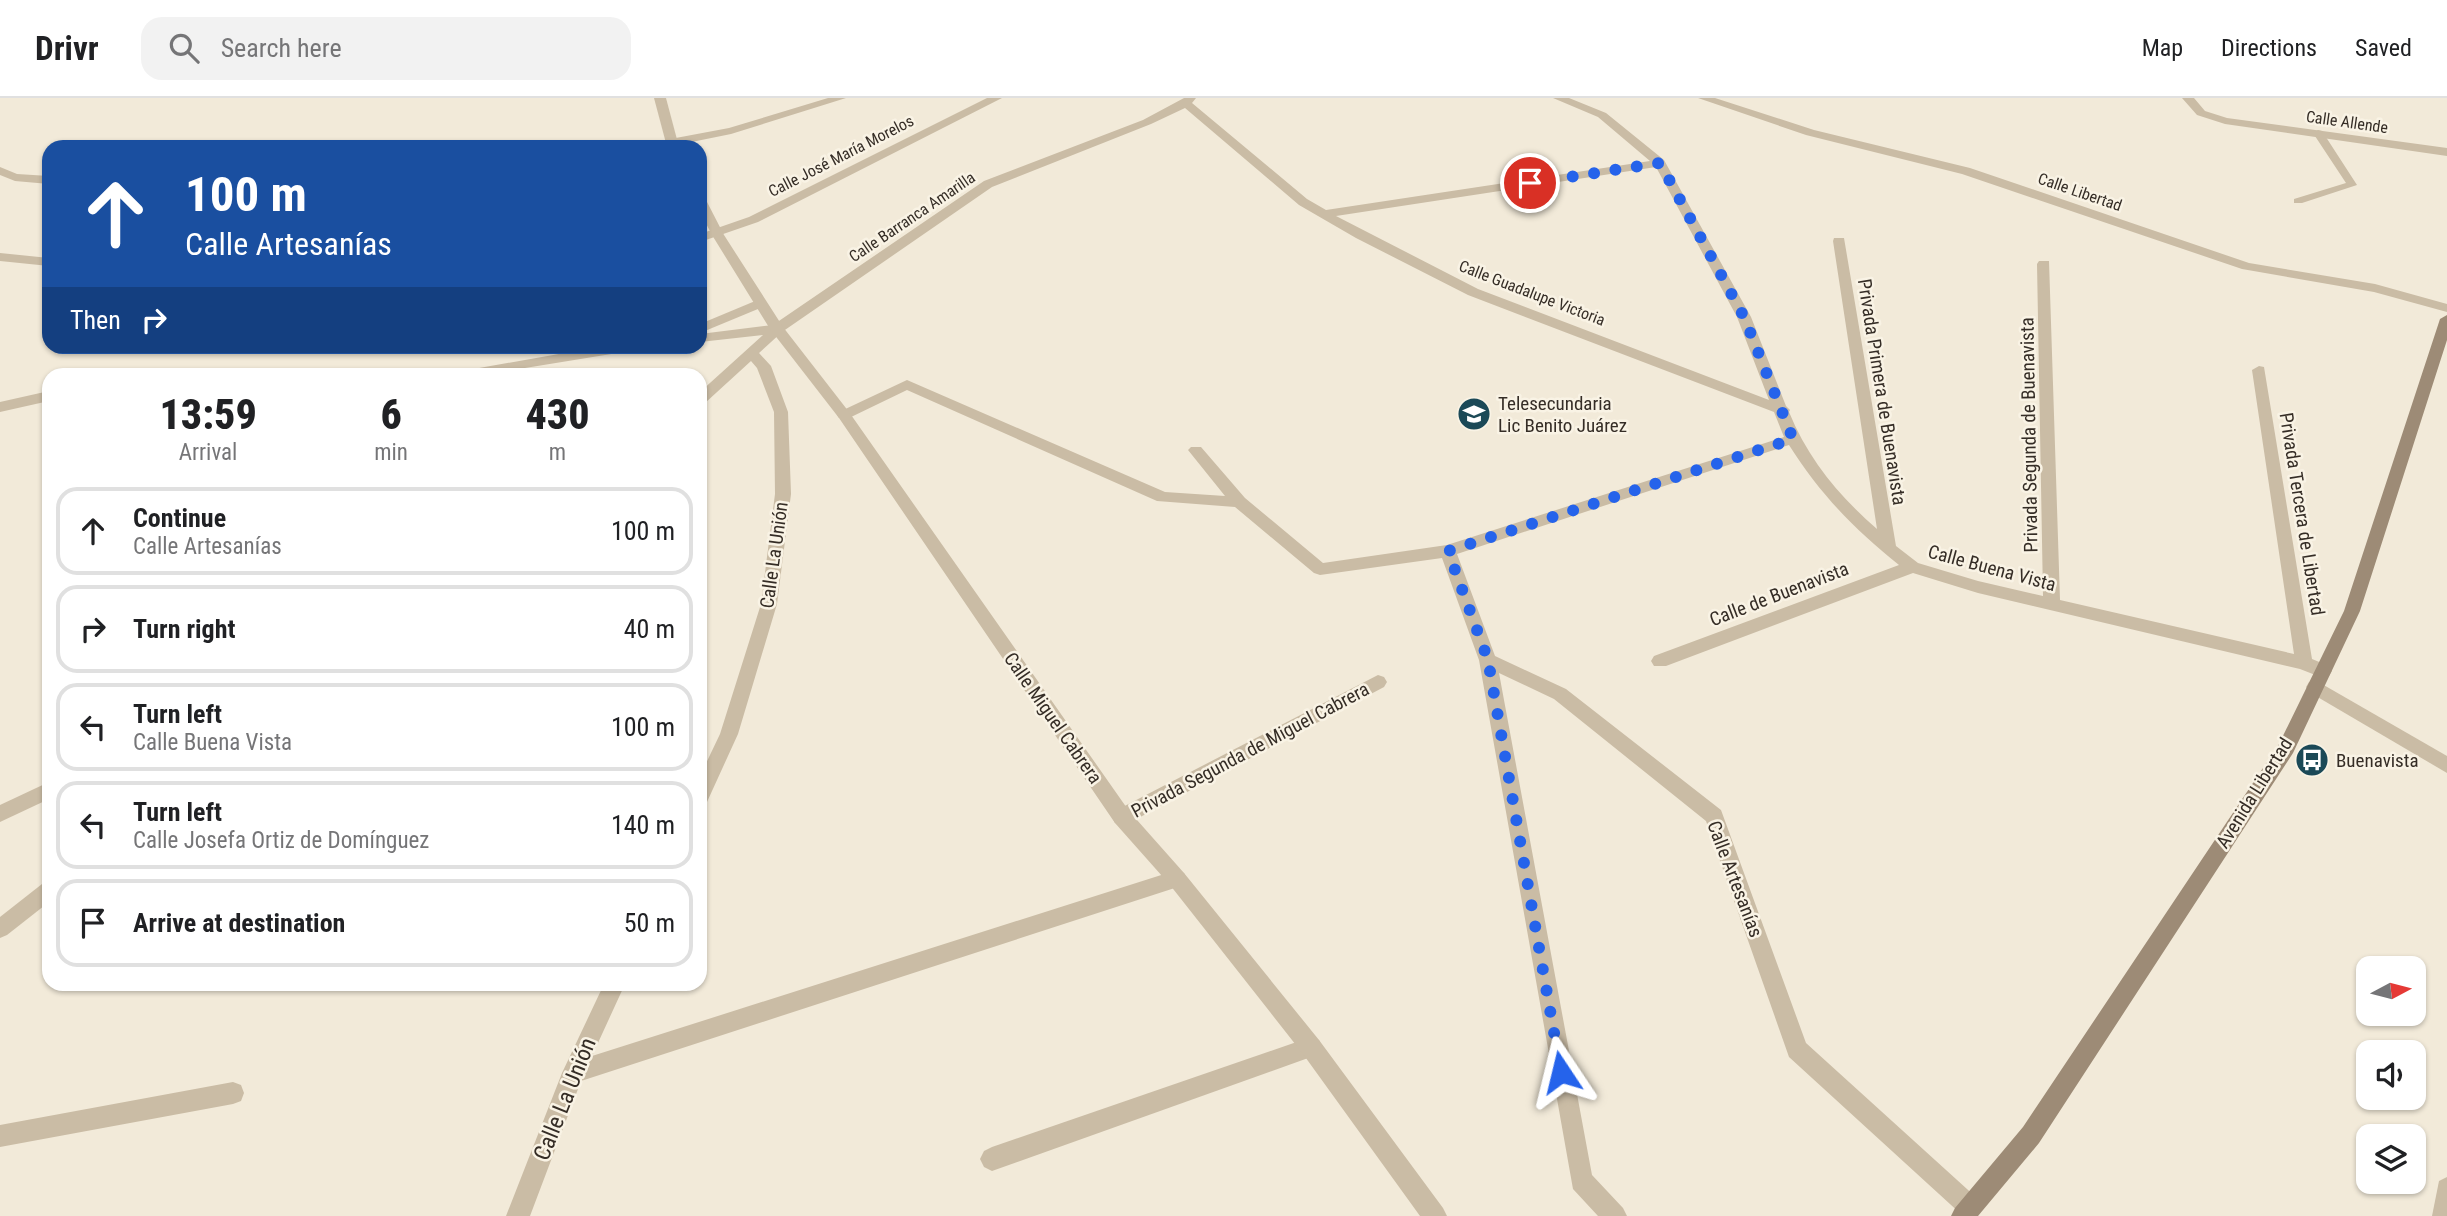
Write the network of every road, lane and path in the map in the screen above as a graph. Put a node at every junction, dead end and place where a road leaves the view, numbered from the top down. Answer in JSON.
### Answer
{"nodes":[{"id":1,"x":660,"y":98,"type":"edge"},
{"id":2,"x":840,"y":98,"type":"edge"},
{"id":3,"x":996,"y":98,"type":"edge"},
{"id":4,"x":1559,"y":98,"type":"edge"},
{"id":5,"x":1704,"y":98,"type":"edge"},
{"id":6,"x":2188,"y":98,"type":"edge"},
{"id":7,"x":1188,"y":101,"type":"edge"},
{"id":8,"x":2318,"y":134,"type":"junction"},
{"id":9,"x":671,"y":140,"type":"edge"},
{"id":10,"x":693,"y":140,"type":"edge"},
{"id":11,"x":2447,"y":152,"type":"edge"},
{"id":12,"x":1660,"y":163,"type":"junction"},
{"id":13,"x":0,"y":171,"type":"edge"},
{"id":14,"x":42,"y":179,"type":"edge"},
{"id":15,"x":2298,"y":201,"type":"dead end"},
{"id":16,"x":707,"y":214,"type":"edge"},
{"id":17,"x":1323,"y":214,"type":"junction"},
{"id":18,"x":718,"y":235,"type":"junction"},
{"id":19,"x":707,"y":237,"type":"edge"},
{"id":20,"x":1839,"y":241,"type":"dead end"},
{"id":21,"x":0,"y":257,"type":"edge"},
{"id":22,"x":42,"y":261,"type":"edge"},
{"id":23,"x":2044,"y":264,"type":"dead end"},
{"id":24,"x":760,"y":303,"type":"junction"},
{"id":25,"x":2447,"y":308,"type":"edge"},
{"id":26,"x":2447,"y":319,"type":"edge"},
{"id":27,"x":707,"y":326,"type":"edge"},
{"id":28,"x":777,"y":329,"type":"junction"},
{"id":29,"x":707,"y":337,"type":"edge"},
{"id":30,"x":750,"y":352,"type":"junction"},
{"id":31,"x":582,"y":354,"type":"edge"},
{"id":32,"x":499,"y":368,"type":"edge"},
{"id":33,"x":2259,"y":370,"type":"dead end"},
{"id":34,"x":707,"y":393,"type":"edge"},
{"id":35,"x":42,"y":398,"type":"edge"},
{"id":36,"x":0,"y":407,"type":"edge"},
{"id":37,"x":1783,"y":410,"type":"junction"},
{"id":38,"x":844,"y":415,"type":"junction"},
{"id":39,"x":1793,"y":439,"type":"junction"},
{"id":40,"x":1196,"y":450,"type":"dead end"},
{"id":41,"x":1239,"y":502,"type":"junction"},
{"id":42,"x":1888,"y":548,"type":"junction"},
{"id":43,"x":1448,"y":551,"type":"junction"},
{"id":44,"x":1912,"y":567,"type":"junction"},
{"id":45,"x":2052,"y":605,"type":"junction"},
{"id":46,"x":1488,"y":660,"type":"junction"},
{"id":47,"x":1660,"y":661,"type":"dead end"},
{"id":48,"x":2304,"y":663,"type":"junction"},
{"id":49,"x":2319,"y":679,"type":"junction"},
{"id":50,"x":1378,"y":682,"type":"dead end"},
{"id":51,"x":2447,"y":765,"type":"edge"},
{"id":52,"x":707,"y":781,"type":"edge"},
{"id":53,"x":42,"y":793,"type":"edge"},
{"id":54,"x":0,"y":814,"type":"edge"},
{"id":55,"x":1122,"y":817,"type":"junction"},
{"id":56,"x":1177,"y":879,"type":"junction"},
{"id":57,"x":42,"y":896,"type":"edge"},
{"id":58,"x":0,"y":929,"type":"edge"},
{"id":59,"x":611,"y":991,"type":"edge"},
{"id":60,"x":1311,"y":1047,"type":"junction"},
{"id":61,"x":573,"y":1073,"type":"junction"},
{"id":62,"x":233,"y":1093,"type":"dead end"},
{"id":63,"x":0,"y":1136,"type":"edge"},
{"id":64,"x":992,"y":1158,"type":"dead end"},
{"id":65,"x":2447,"y":1189,"type":"edge"},
{"id":66,"x":1966,"y":1212,"type":"edge"},
{"id":67,"x":518,"y":1216,"type":"edge"},
{"id":68,"x":1435,"y":1216,"type":"edge"},
{"id":69,"x":1615,"y":1216,"type":"edge"},
{"id":70,"x":2444,"y":1216,"type":"edge"}],
"edges":[{"from":1,"to":9,"type":"street"},
{"from":2,"to":10,"type":"street"},
{"from":3,"to":18,"type":"street","name":"Calle José María Morelos"},
{"from":4,"to":12,"type":"street","name":"Calle Buena Vista"},
{"from":5,"to":25,"type":"street","name":"Calle Libertad"},
{"from":6,"to":8,"type":"street","name":"Calle Allende"},
{"from":7,"to":17,"type":"street","name":"Calle Guadalupe Victoria"},
{"from":7,"to":28,"type":"street","name":"Calle Barranca Amarilla"},
{"from":8,"to":11,"type":"street","name":"Calle Allende"},
{"from":8,"to":15,"type":"lane"},
{"from":12,"to":17,"type":"street"},
{"from":12,"to":37,"type":"street","name":"Calle Buena Vista"},
{"from":13,"to":14,"type":"street"},
{"from":16,"to":18,"type":"street","name":"Calle Miguel Cabrera"},
{"from":17,"to":37,"type":"street","name":"Calle Guadalupe Victoria"},
{"from":18,"to":19,"type":"street","name":"Calle José María Morelos"},
{"from":18,"to":24,"type":"street","name":"Calle Miguel Cabrera"},
{"from":20,"to":42,"type":"street","name":"Privada Primera de Buenavista"},
{"from":21,"to":22,"type":"street"},
{"from":23,"to":45,"type":"street","name":"Privada Segunda de Buenavista"},
{"from":24,"to":27,"type":"street"},
{"from":24,"to":28,"type":"street","name":"Calle Miguel Cabrera"},
{"from":26,"to":49,"type":"main road","name":"Avenida Libertad"},
{"from":28,"to":29,"type":"street"},
{"from":28,"to":30,"type":"street","name":"Calle Barranca Amarilla"},
{"from":28,"to":38,"type":"street","name":"Calle Miguel Cabrera"},
{"from":30,"to":34,"type":"street","name":"Calle Barranca Amarilla"},
{"from":30,"to":52,"type":"street","name":"Calle La Unión"},
{"from":31,"to":32,"type":"street"},
{"from":33,"to":48,"type":"street","name":"Privada Tercera de Libertad"},
{"from":35,"to":36,"type":"street"},
{"from":37,"to":39,"type":"street","name":"Calle Buena Vista"},
{"from":38,"to":41,"type":"street"},
{"from":38,"to":55,"type":"street","name":"Calle Miguel Cabrera"},
{"from":39,"to":42,"type":"street","name":"Calle Buena Vista"},
{"from":39,"to":43,"type":"street"},
{"from":40,"to":41,"type":"street"},
{"from":41,"to":43,"type":"street"},
{"from":42,"to":44,"type":"street","name":"Calle Buena Vista"},
{"from":43,"to":46,"type":"street"},
{"from":44,"to":45,"type":"street","name":"Calle Buena Vista"},
{"from":44,"to":47,"type":"street","name":"Calle de Buenavista"},
{"from":45,"to":48,"type":"street","name":"Calle Buena Vista"},
{"from":46,"to":66,"type":"street","name":"Calle Artesanías"},
{"from":46,"to":69,"type":"street"},
{"from":48,"to":49,"type":"street","name":"Calle Buena Vista"},
{"from":49,"to":51,"type":"street","name":"Calle Buena Vista"},
{"from":49,"to":66,"type":"main road","name":"Avenida Libertad"},
{"from":50,"to":55,"type":"street","name":"Privada Segunda de Miguel Cabrera"},
{"from":53,"to":54,"type":"street"},
{"from":55,"to":56,"type":"street","name":"Calle Miguel Cabrera"},
{"from":56,"to":60,"type":"street","name":"Calle Miguel Cabrera"},
{"from":56,"to":61,"type":"street"},
{"from":57,"to":58,"type":"street"},
{"from":59,"to":61,"type":"street","name":"Calle La Unión"},
{"from":60,"to":64,"type":"street"},
{"from":60,"to":68,"type":"street","name":"Calle Miguel Cabrera"},
{"from":61,"to":67,"type":"street","name":"Calle La Unión"},
{"from":62,"to":63,"type":"street"},
{"from":65,"to":70,"type":"street"}]}
